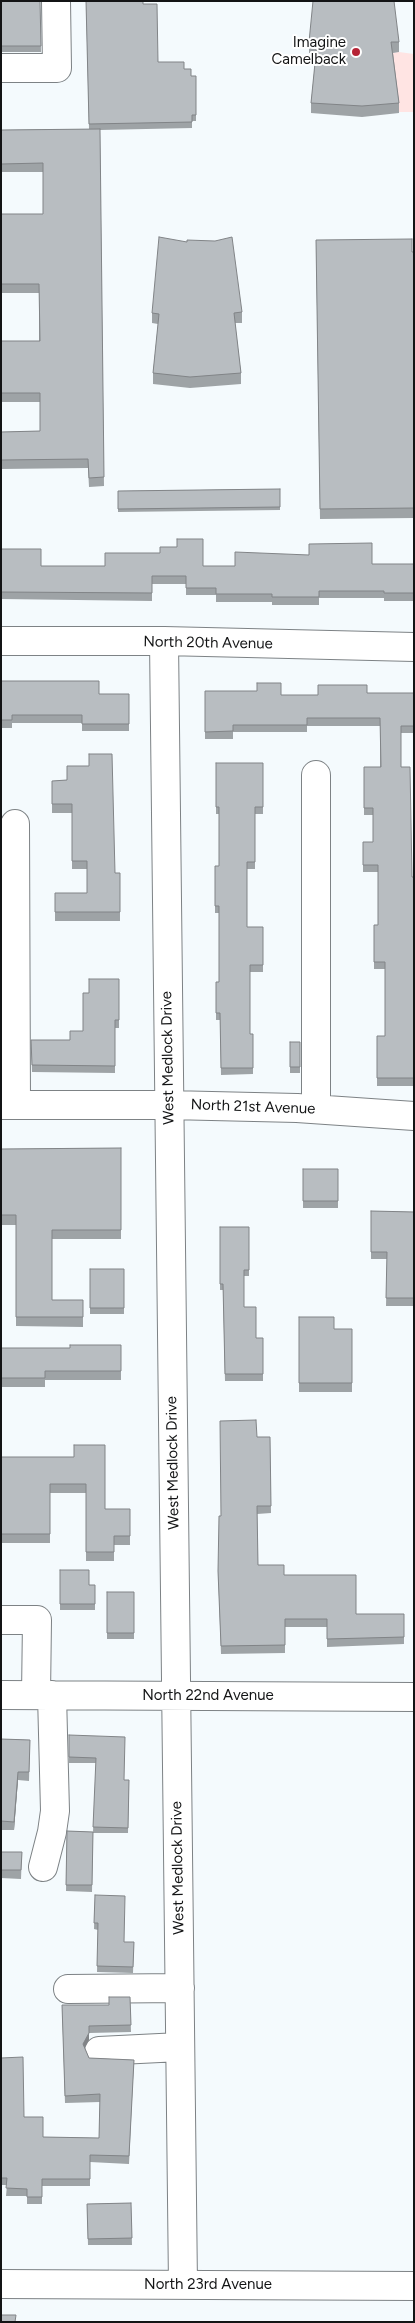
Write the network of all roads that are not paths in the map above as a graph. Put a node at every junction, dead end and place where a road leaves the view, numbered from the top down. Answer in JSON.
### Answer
{"nodes":[{"id":1,"x":56,"y":1,"type":"edge"},
{"id":2,"x":1,"y":68,"type":"edge"},
{"id":3,"x":1,"y":641,"type":"edge"},
{"id":4,"x":164,"y":641,"type":"junction"},
{"id":5,"x":414,"y":647,"type":"edge"},
{"id":6,"x":316,"y":775,"type":"dead end"},
{"id":7,"x":15,"y":824,"type":"dead end"},
{"id":8,"x":9,"y":1104,"type":"edge"},
{"id":9,"x":169,"y":1104,"type":"junction"},
{"id":10,"x":316,"y":1110,"type":"junction"},
{"id":11,"x":414,"y":1116,"type":"edge"},
{"id":12,"x":1,"y":1620,"type":"edge"},
{"id":13,"x":1,"y":1695,"type":"edge"},
{"id":14,"x":44,"y":1695,"type":"junction"},
{"id":15,"x":175,"y":1695,"type":"junction"},
{"id":16,"x":414,"y":1697,"type":"edge"},
{"id":17,"x":43,"y":1867,"type":"dead end"},
{"id":18,"x":180,"y":1988,"type":"junction"},
{"id":19,"x":68,"y":1989,"type":"dead end"},
{"id":20,"x":180,"y":2047,"type":"junction"},
{"id":21,"x":99,"y":2051,"type":"dead end"},
{"id":22,"x":1,"y":2284,"type":"edge"},
{"id":23,"x":183,"y":2285,"type":"junction"},
{"id":24,"x":414,"y":2286,"type":"edge"}],
"edges":[{"from":1,"to":2,"type":"street"},
{"from":3,"to":4,"type":"street","name":"North 20th Avenue"},
{"from":4,"to":5,"type":"street","name":"North 20th Avenue"},
{"from":4,"to":9,"type":"street","name":"West Medlock Drive"},
{"from":6,"to":10,"type":"street"},
{"from":7,"to":8,"type":"street"},
{"from":8,"to":9,"type":"street","name":"North 21st Avenue"},
{"from":9,"to":10,"type":"street","name":"North 21st Avenue"},
{"from":9,"to":15,"type":"street","name":"West Medlock Drive"},
{"from":10,"to":11,"type":"street","name":"North 21st Avenue"},
{"from":12,"to":14,"type":"street"},
{"from":13,"to":14,"type":"street","name":"North 22nd Avenue"},
{"from":14,"to":15,"type":"street","name":"North 22nd Avenue"},
{"from":14,"to":17,"type":"street"},
{"from":15,"to":16,"type":"street","name":"North 22nd Avenue"},
{"from":15,"to":18,"type":"street","name":"West Medlock Drive"},
{"from":18,"to":19,"type":"street"},
{"from":18,"to":20,"type":"street","name":"West Medlock Drive"},
{"from":20,"to":21,"type":"street"},
{"from":20,"to":23,"type":"street","name":"West Medlock Drive"},
{"from":22,"to":23,"type":"street","name":"North 23rd Avenue"},
{"from":23,"to":24,"type":"street","name":"North 23rd Avenue"}]}
